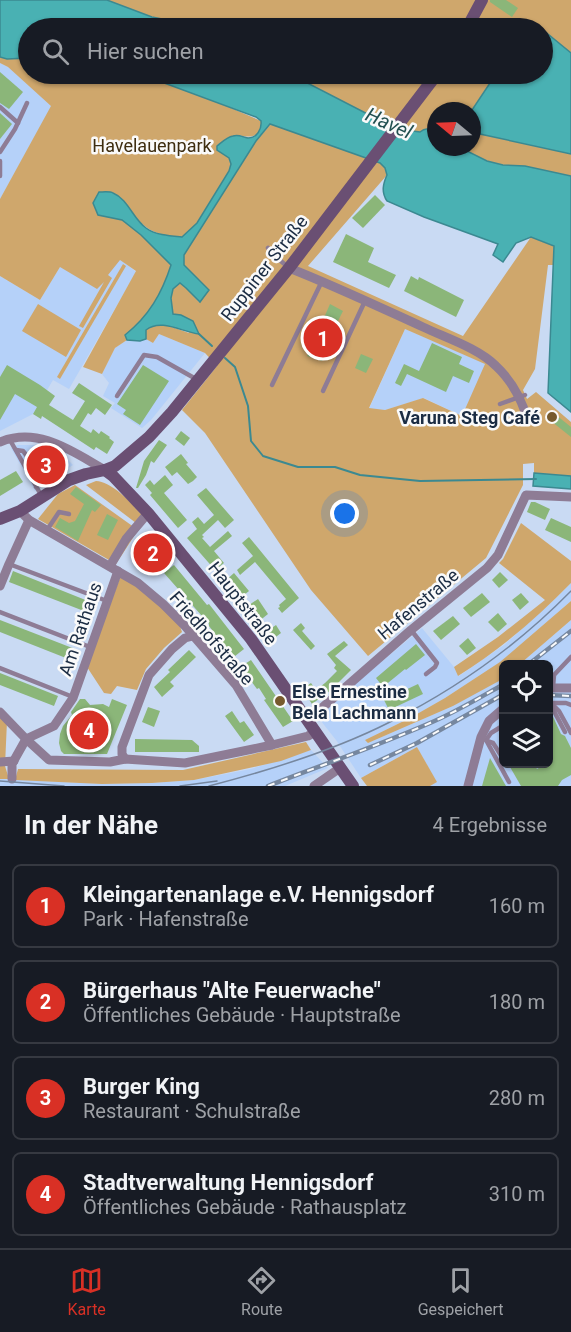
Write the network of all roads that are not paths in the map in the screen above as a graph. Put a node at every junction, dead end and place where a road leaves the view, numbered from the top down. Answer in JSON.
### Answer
{"nodes":[{"id":1,"x":482,"y":0,"type":"edge"},
{"id":2,"x":472,"y":18,"type":"edge"},
{"id":3,"x":429,"y":84,"type":"edge"},
{"id":4,"x":27,"y":103,"type":"dead end"},
{"id":5,"x":0,"y":107,"type":"edge"},
{"id":6,"x":18,"y":123,"type":"junction"},
{"id":7,"x":0,"y":152,"type":"edge"},
{"id":8,"x":0,"y":160,"type":"edge"},
{"id":9,"x":0,"y":176,"type":"edge"},
{"id":10,"x":268,"y":248,"type":"dead end"},
{"id":11,"x":289,"y":268,"type":"junction"},
{"id":12,"x":322,"y":281,"type":"junction"},
{"id":13,"x":365,"y":301,"type":"junction"},
{"id":14,"x":198,"y":380,"type":"junction"},
{"id":15,"x":272,"y":386,"type":"dead end"},
{"id":16,"x":323,"y":391,"type":"dead end"},
{"id":17,"x":117,"y":396,"type":"dead end"},
{"id":18,"x":522,"y":396,"type":"junction"},
{"id":19,"x":500,"y":404,"type":"dead end"},
{"id":20,"x":528,"y":421,"type":"dead end"},
{"id":21,"x":10,"y":439,"type":"junction"},
{"id":22,"x":0,"y":442,"type":"edge"},
{"id":23,"x":16,"y":450,"type":"junction"},
{"id":24,"x":105,"y":470,"type":"junction"},
{"id":25,"x":39,"y":492,"type":"junction"},
{"id":26,"x":571,"y":497,"type":"edge"},
{"id":27,"x":1,"y":513,"type":"edge"},
{"id":28,"x":148,"y":513,"type":"junction"},
{"id":29,"x":69,"y":514,"type":"dead end"},
{"id":30,"x":25,"y":516,"type":"junction"},
{"id":31,"x":47,"y":530,"type":"junction"},
{"id":32,"x":9,"y":564,"type":"junction"},
{"id":33,"x":114,"y":568,"type":"junction"},
{"id":34,"x":1,"y":582,"type":"edge"},
{"id":35,"x":107,"y":601,"type":"junction"},
{"id":36,"x":0,"y":612,"type":"edge"},
{"id":37,"x":411,"y":630,"type":"junction"},
{"id":38,"x":193,"y":636,"type":"junction"},
{"id":39,"x":91,"y":647,"type":"junction"},
{"id":40,"x":571,"y":657,"type":"edge"},
{"id":41,"x":0,"y":668,"type":"edge"},
{"id":42,"x":426,"y":674,"type":"dead end"},
{"id":43,"x":553,"y":679,"type":"edge"},
{"id":44,"x":553,"y":688,"type":"edge"},
{"id":45,"x":571,"y":688,"type":"edge"},
{"id":46,"x":73,"y":698,"type":"junction"},
{"id":47,"x":553,"y":704,"type":"edge"},
{"id":48,"x":569,"y":704,"type":"edge"},
{"id":49,"x":553,"y":706,"type":"edge"},
{"id":50,"x":553,"y":709,"type":"edge"},
{"id":51,"x":499,"y":713,"type":"edge"},
{"id":52,"x":4,"y":715,"type":"edge"},
{"id":53,"x":307,"y":721,"type":"junction"},
{"id":54,"x":499,"y":728,"type":"edge"},
{"id":55,"x":315,"y":732,"type":"junction"},
{"id":56,"x":568,"y":733,"type":"edge"},
{"id":57,"x":26,"y":739,"type":"junction"},
{"id":58,"x":484,"y":739,"type":"junction"},
{"id":59,"x":272,"y":745,"type":"junction"},
{"id":60,"x":499,"y":753,"type":"edge"},
{"id":61,"x":125,"y":759,"type":"junction"},
{"id":62,"x":14,"y":761,"type":"junction"},
{"id":63,"x":0,"y":762,"type":"edge"},
{"id":64,"x":340,"y":768,"type":"junction"},
{"id":65,"x":12,"y":779,"type":"dead end"},
{"id":66,"x":509,"y":782,"type":"dead end"},
{"id":67,"x":314,"y":786,"type":"edge"},
{"id":68,"x":353,"y":786,"type":"edge"},
{"id":69,"x":468,"y":786,"type":"edge"}],
"edges":[{"from":1,"to":2,"type":"main road"},
{"from":3,"to":11,"type":"main road","name":"Ruppiner Straße"},
{"from":4,"to":6,"type":"lane"},
{"from":5,"to":6,"type":"lane"},
{"from":6,"to":7,"type":"lane"},
{"from":8,"to":9,"type":"lane"},
{"from":10,"to":11,"type":"lane"},
{"from":11,"to":12,"type":"street"},
{"from":11,"to":14,"type":"main road","name":"Ruppiner Straße"},
{"from":12,"to":13,"type":"street"},
{"from":12,"to":15,"type":"lane"},
{"from":13,"to":16,"type":"lane"},
{"from":13,"to":18,"type":"street"},
{"from":14,"to":17,"type":"lane"},
{"from":14,"to":24,"type":"main road","name":"Ruppiner Straße"},
{"from":18,"to":19,"type":"lane"},
{"from":18,"to":20,"type":"street"},
{"from":21,"to":22,"type":"street"},
{"from":21,"to":23,"type":"lane"},
{"from":21,"to":24,"type":"street"},
{"from":23,"to":25,"type":"lane"},
{"from":23,"to":25,"type":"lane"},
{"from":24,"to":25,"type":"main road","name":"Ruppiner Straße"},
{"from":24,"to":28,"type":"main road","name":"Hauptstraße"},
{"from":25,"to":30,"type":"main road","name":"Ruppiner Straße"},
{"from":26,"to":37,"type":"street","name":"Hafenstraße"},
{"from":27,"to":30,"type":"main road","name":"Ruppiner Straße"},
{"from":28,"to":33,"type":"street","name":"Am Rathaus"},
{"from":28,"to":53,"type":"main road","name":"Hauptstraße"},
{"from":29,"to":31,"type":"lane"},
{"from":30,"to":31,"type":"street","name":"Friedhofstraße"},
{"from":30,"to":32,"type":"street"},
{"from":31,"to":33,"type":"street","name":"Friedhofstraße"},
{"from":32,"to":34,"type":"street"},
{"from":32,"to":35,"type":"lane"},
{"from":33,"to":35,"type":"street","name":"Am Rathaus"},
{"from":33,"to":38,"type":"street","name":"Friedhofstraße"},
{"from":35,"to":39,"type":"street","name":"Am Rathaus"},
{"from":36,"to":39,"type":"lane"},
{"from":37,"to":42,"type":"lane"},
{"from":37,"to":53,"type":"street","name":"Hafenstraße"},
{"from":38,"to":59,"type":"street","name":"Friedhofstraße"},
{"from":38,"to":61,"type":"street"},
{"from":39,"to":46,"type":"street","name":"Am Rathaus"},
{"from":40,"to":43,"type":"lane"},
{"from":41,"to":46,"type":"lane"},
{"from":44,"to":45,"type":"street"},
{"from":46,"to":57,"type":"street","name":"Am Rathaus"},
{"from":47,"to":48,"type":"lane"},
{"from":49,"to":56,"type":"lane"},
{"from":50,"to":56,"type":"lane"},
{"from":51,"to":58,"type":"street"},
{"from":52,"to":57,"type":"street"},
{"from":53,"to":55,"type":"main road","name":"Hauptstraße"},
{"from":54,"to":58,"type":"lane"},
{"from":55,"to":59,"type":"street"},
{"from":55,"to":64,"type":"main road","name":"Hauptstraße"},
{"from":57,"to":61,"type":"street"},
{"from":57,"to":62,"type":"street"},
{"from":58,"to":60,"type":"lane"},
{"from":58,"to":66,"type":"lane"},
{"from":58,"to":69,"type":"street"},
{"from":59,"to":61,"type":"street"},
{"from":62,"to":63,"type":"street"},
{"from":62,"to":65,"type":"street"},
{"from":64,"to":67,"type":"street"},
{"from":64,"to":68,"type":"main road","name":"Hauptstraße"}]}
